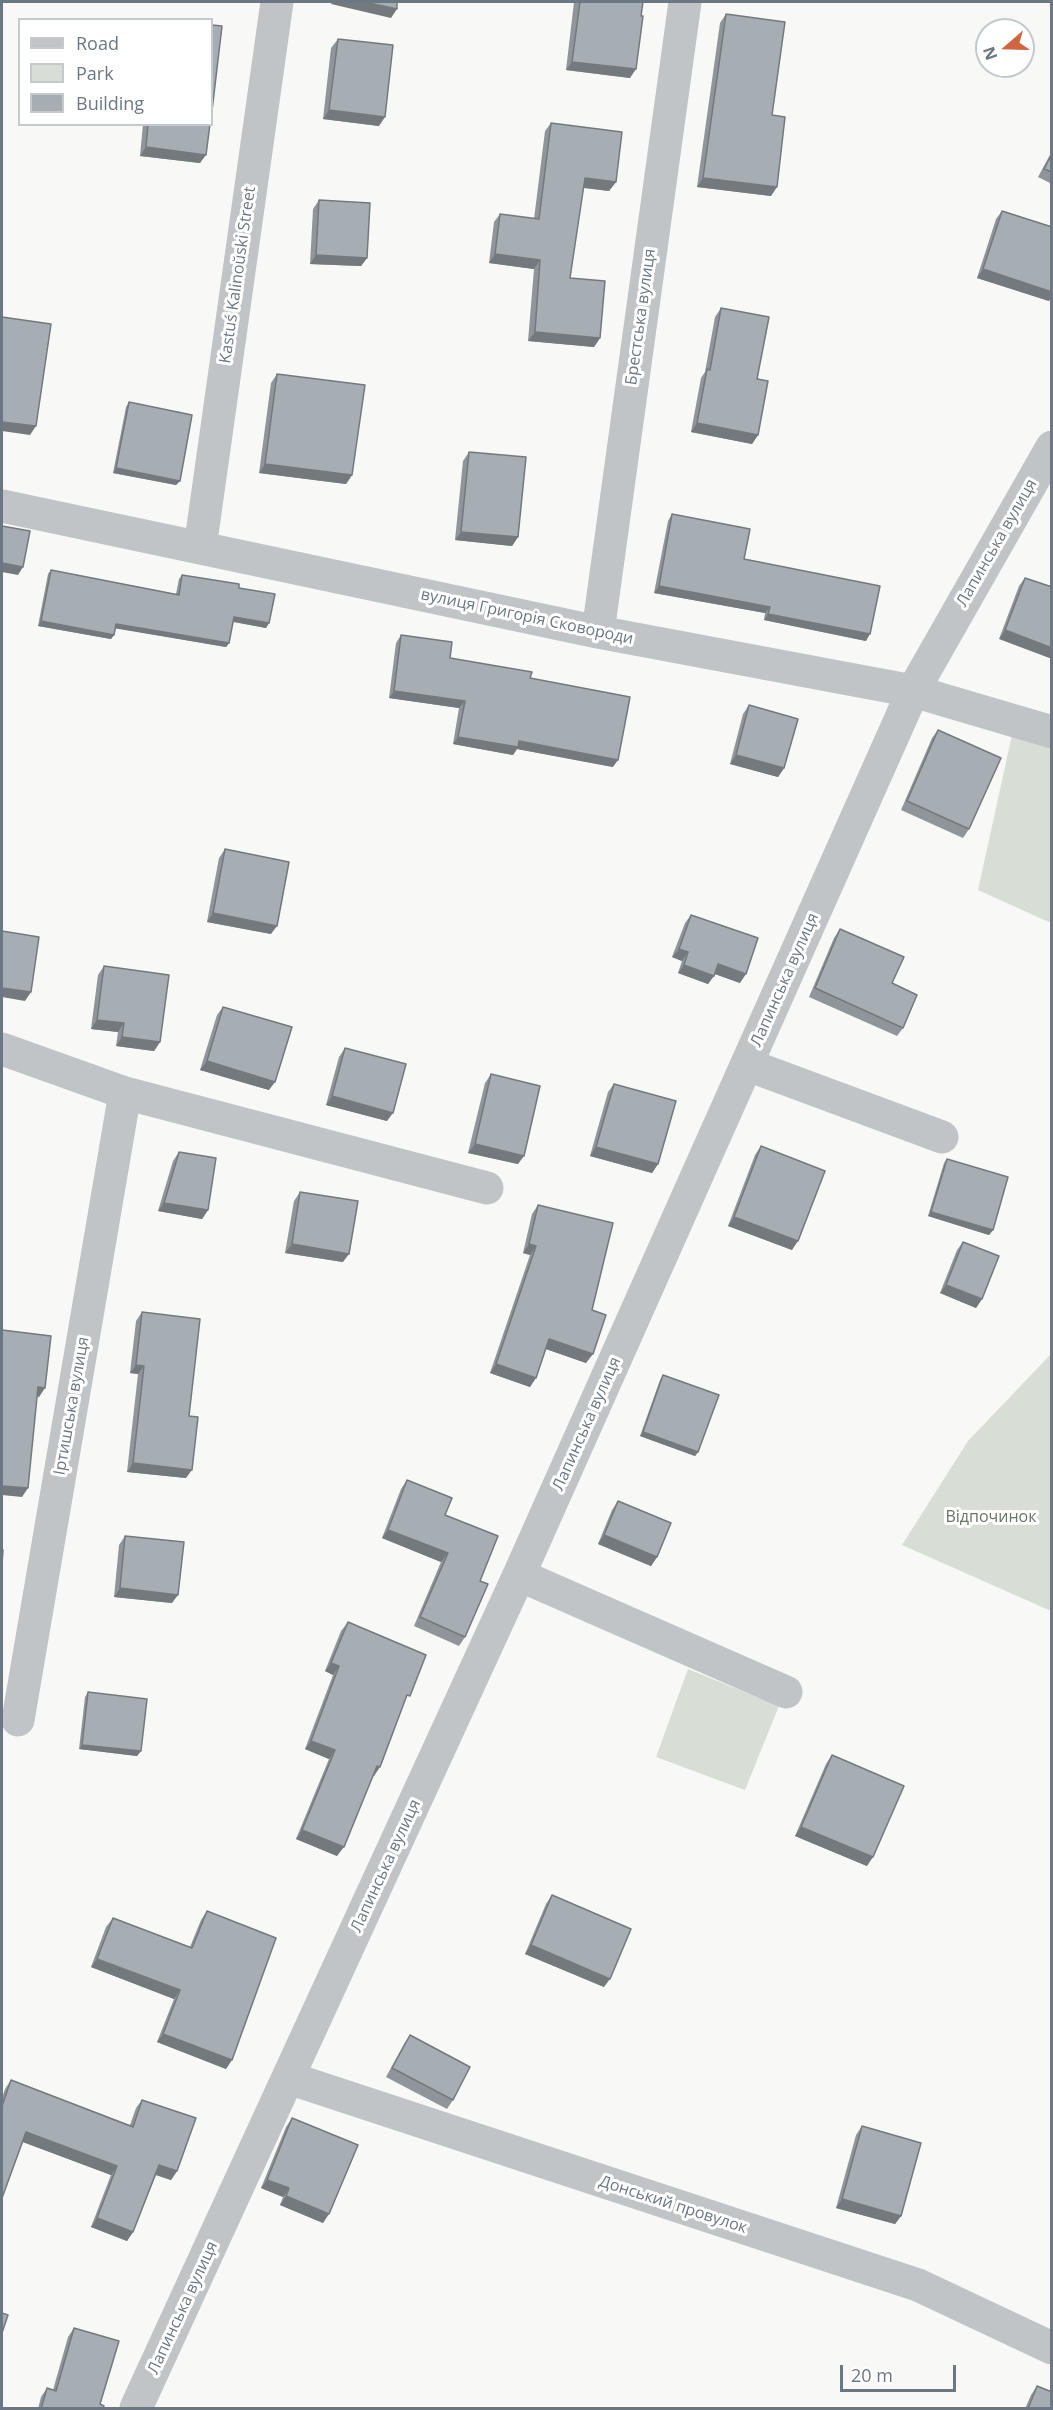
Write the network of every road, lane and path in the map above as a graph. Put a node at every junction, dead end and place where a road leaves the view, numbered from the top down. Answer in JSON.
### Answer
{"nodes":[{"id":1,"x":277,"y":2,"type":"edge"},
{"id":2,"x":685,"y":2,"type":"edge"},
{"id":3,"x":1052,"y":447,"type":"edge"},
{"id":4,"x":2,"y":506,"type":"edge"},
{"id":5,"x":200,"y":548,"type":"junction"},
{"id":6,"x":598,"y":632,"type":"junction"},
{"id":7,"x":913,"y":691,"type":"junction"},
{"id":8,"x":1052,"y":732,"type":"edge"},
{"id":9,"x":2,"y":1049,"type":"edge"},
{"id":10,"x":748,"y":1065,"type":"junction"},
{"id":11,"x":125,"y":1093,"type":"junction"},
{"id":12,"x":942,"y":1137,"type":"dead end"},
{"id":13,"x":488,"y":1188,"type":"dead end"},
{"id":14,"x":519,"y":1575,"type":"junction"},
{"id":15,"x":786,"y":1692,"type":"dead end"},
{"id":16,"x":18,"y":1720,"type":"dead end"},
{"id":17,"x":289,"y":2078,"type":"junction"},
{"id":18,"x":1052,"y":2348,"type":"edge"},
{"id":19,"x":136,"y":2409,"type":"edge"}],
"edges":[{"from":1,"to":5,"type":"street","name":"Kastuś Kalinoŭski Street"},
{"from":2,"to":6,"type":"street","name":"Брестська вулиця"},
{"from":3,"to":7,"type":"street","name":"Лапинська вулиця"},
{"from":4,"to":5,"type":"street","name":"вулиця Григорія Сковороди"},
{"from":5,"to":6,"type":"street","name":"вулиця Григорія Сковороди"},
{"from":6,"to":7,"type":"street","name":"вулиця Григорія Сковороди"},
{"from":7,"to":8,"type":"street","name":"вулиця Григорія Сковороди"},
{"from":7,"to":10,"type":"street","name":"Лапинська вулиця"},
{"from":9,"to":11,"type":"street"},
{"from":10,"to":12,"type":"street"},
{"from":10,"to":14,"type":"street","name":"Лапинська вулиця"},
{"from":11,"to":13,"type":"street"},
{"from":11,"to":16,"type":"street","name":"Іртишська вулиця"},
{"from":14,"to":15,"type":"street"},
{"from":14,"to":17,"type":"street","name":"Лапинська вулиця"},
{"from":17,"to":18,"type":"street","name":"Донський провулок"},
{"from":17,"to":19,"type":"street","name":"Лапинська вулиця"}]}
